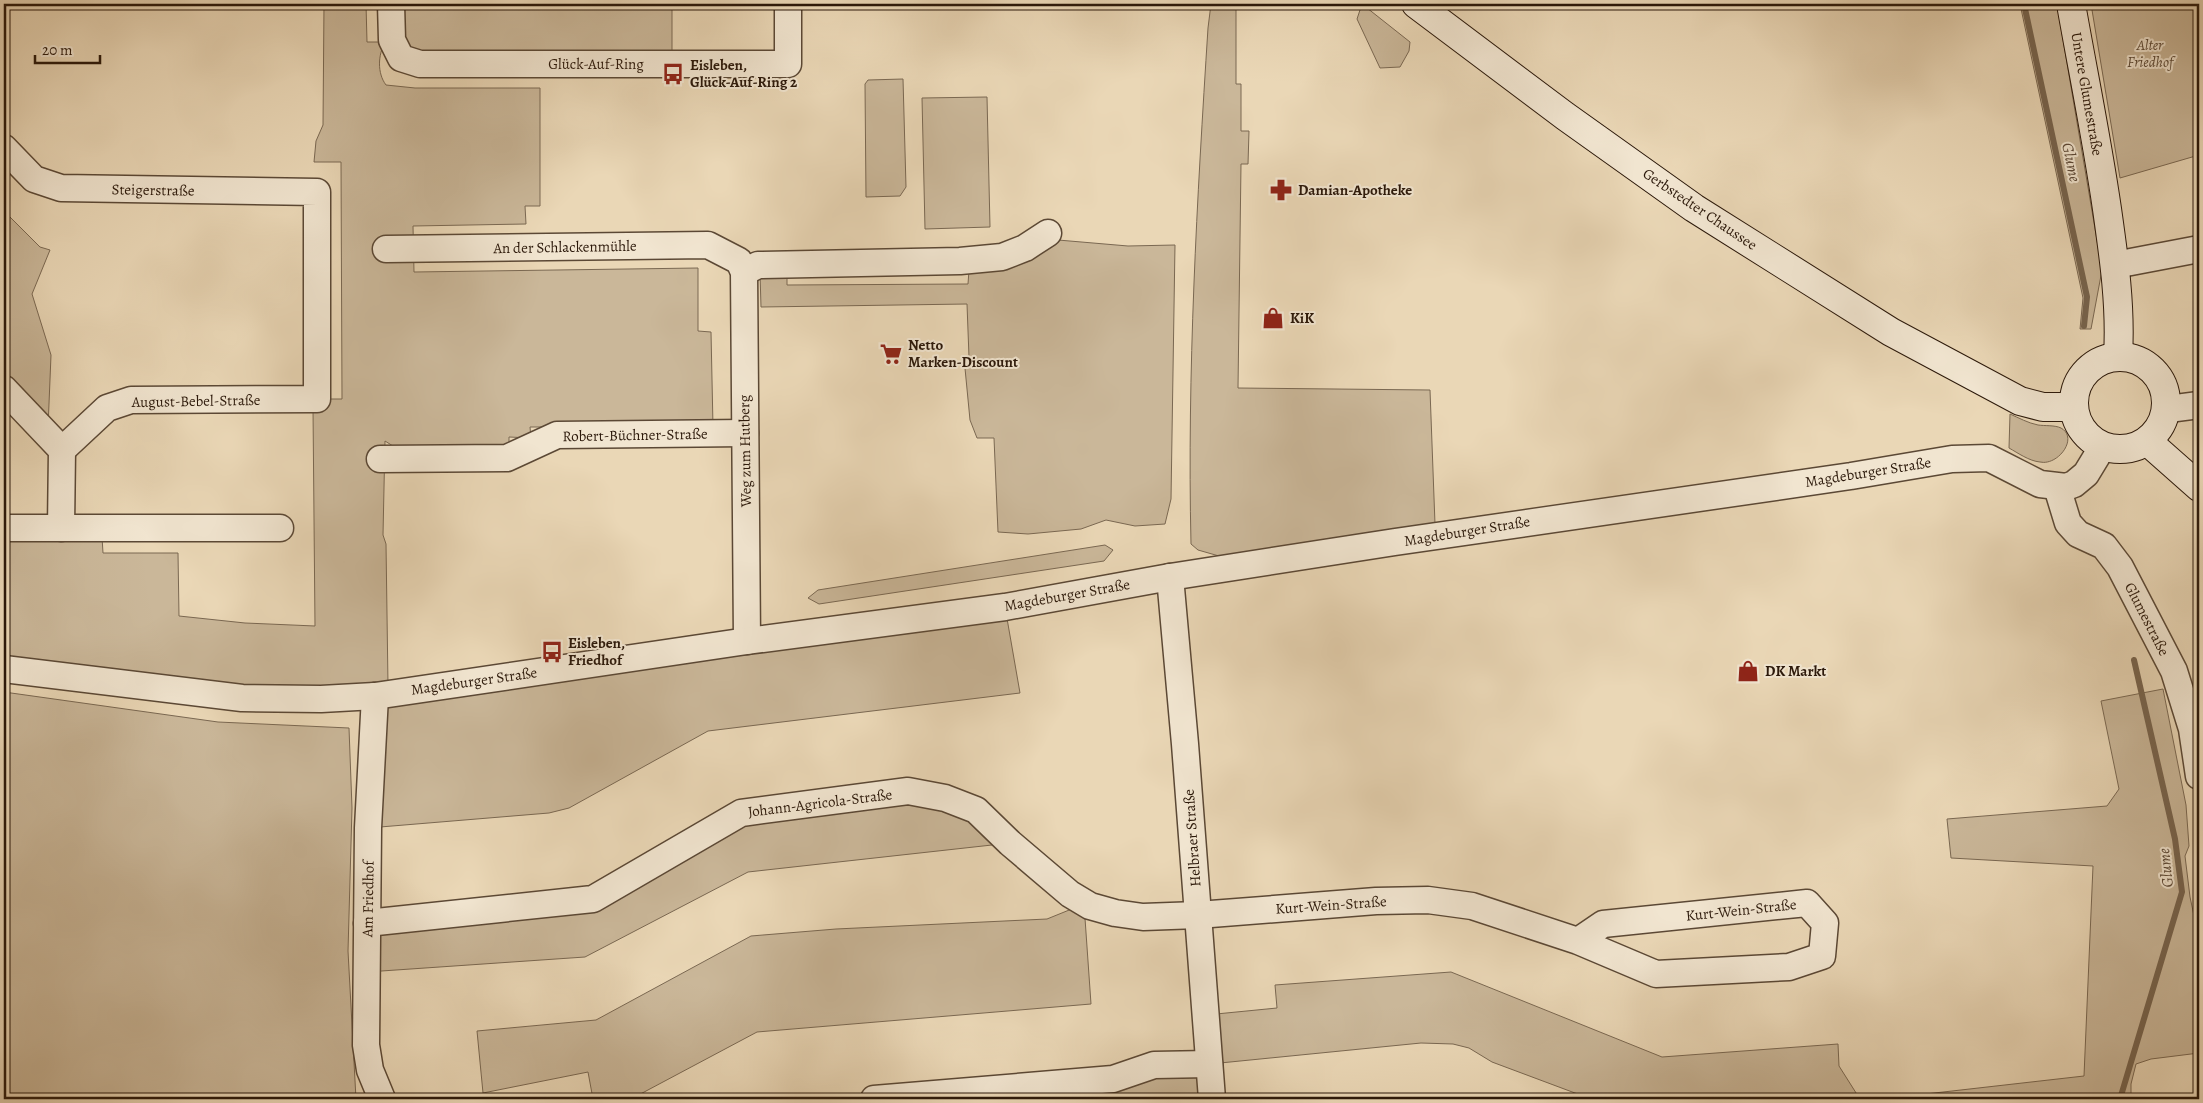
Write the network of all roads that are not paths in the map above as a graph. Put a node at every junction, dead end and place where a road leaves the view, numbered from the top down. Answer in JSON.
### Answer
{"nodes":[{"id":1,"x":391,"y":4,"type":"edge"},
{"id":2,"x":788,"y":4,"type":"edge"},
{"id":3,"x":1416,"y":4,"type":"edge"},
{"id":4,"x":2071,"y":4,"type":"edge"},
{"id":5,"x":4,"y":148,"type":"edge"},
{"id":6,"x":1048,"y":233,"type":"dead end"},
{"id":7,"x":386,"y":249,"type":"dead end"},
{"id":8,"x":2199,"y":250,"type":"edge"},
{"id":9,"x":2115,"y":265,"type":"junction"},
{"id":10,"x":741,"y":266,"type":"junction"},
{"id":11,"x":2118,"y":356,"type":"junction"},
{"id":12,"x":4,"y":389,"type":"edge"},
{"id":13,"x":317,"y":399,"type":"joint"},
{"id":14,"x":2199,"y":405,"type":"edge"},
{"id":15,"x":2074,"y":407,"type":"junction"},
{"id":16,"x":2166,"y":407,"type":"junction"},
{"id":17,"x":745,"y":433,"type":"junction"},
{"id":18,"x":2147,"y":441,"type":"junction"},
{"id":19,"x":2103,"y":446,"type":"junction"},
{"id":20,"x":62,"y":450,"type":"junction"},
{"id":21,"x":380,"y":459,"type":"dead end"},
{"id":22,"x":2057,"y":487,"type":"junction"},
{"id":23,"x":2199,"y":487,"type":"edge"},
{"id":24,"x":4,"y":528,"type":"edge"},
{"id":25,"x":61,"y":528,"type":"junction"},
{"id":26,"x":280,"y":528,"type":"dead end"},
{"id":27,"x":1170,"y":577,"type":"junction"},
{"id":28,"x":748,"y":641,"type":"junction"},
{"id":29,"x":4,"y":669,"type":"edge"},
{"id":30,"x":375,"y":696,"type":"junction"},
{"id":31,"x":2199,"y":776,"type":"edge"},
{"id":32,"x":1198,"y":915,"type":"junction"},
{"id":33,"x":367,"y":923,"type":"junction"},
{"id":34,"x":1578,"y":941,"type":"junction"},
{"id":35,"x":1209,"y":1064,"type":"junction"},
{"id":36,"x":382,"y":1099,"type":"edge"},
{"id":37,"x":874,"y":1099,"type":"edge"},
{"id":38,"x":1212,"y":1099,"type":"edge"}],
"edges":[{"from":1,"to":2,"type":"street","name":"Glück-Auf-Ring"},
{"from":3,"to":15,"type":"main road","name":"Gerbstedter Chaussee"},
{"from":4,"to":9,"type":"main road","name":"Untere Glumestraße"},
{"from":5,"to":13,"type":"street","name":"Steigerstraße"},
{"from":6,"to":10,"type":"street"},
{"from":7,"to":10,"type":"street","name":"An der Schlackenmühle"},
{"from":8,"to":9,"type":"street"},
{"from":9,"to":11,"type":"main road"},
{"from":10,"to":17,"type":"street","name":"Weg zum Hutberg"},
{"from":11,"to":15,"type":"main road"},
{"from":11,"to":16,"type":"main road"},
{"from":12,"to":20,"type":"street"},
{"from":13,"to":20,"type":"street","name":"August-Bebel-Straße"},
{"from":14,"to":16,"type":"street"},
{"from":15,"to":19,"type":"main road"},
{"from":16,"to":18,"type":"main road"},
{"from":17,"to":21,"type":"street","name":"Robert-Büchner-Straße"},
{"from":17,"to":28,"type":"street","name":"Weg zum Hutberg"},
{"from":18,"to":19,"type":"main road"},
{"from":18,"to":23,"type":"main road"},
{"from":19,"to":22,"type":"street"},
{"from":20,"to":25,"type":"street"},
{"from":22,"to":27,"type":"street","name":"Magdeburger Straße"},
{"from":22,"to":31,"type":"street","name":"Glumestraße"},
{"from":24,"to":25,"type":"street"},
{"from":25,"to":26,"type":"street"},
{"from":27,"to":28,"type":"street","name":"Magdeburger Straße"},
{"from":27,"to":32,"type":"street","name":"Helbraer Straße"},
{"from":28,"to":30,"type":"street","name":"Magdeburger Straße"},
{"from":29,"to":30,"type":"street","name":"Magdeburger Straße"},
{"from":30,"to":33,"type":"street","name":"Am Friedhof"},
{"from":32,"to":33,"type":"street","name":"Johann-Agricola-Straße"},
{"from":32,"to":34,"type":"street","name":"Kurt-Wein-Straße"},
{"from":32,"to":35,"type":"street","name":"Helbraer Straße"},
{"from":33,"to":36,"type":"street","name":"Am Friedhof"},
{"from":34,"to":34,"type":"street","name":"Kurt-Wein-Straße"},
{"from":35,"to":37,"type":"street"},
{"from":35,"to":38,"type":"street","name":"Helbraer Straße"}]}
